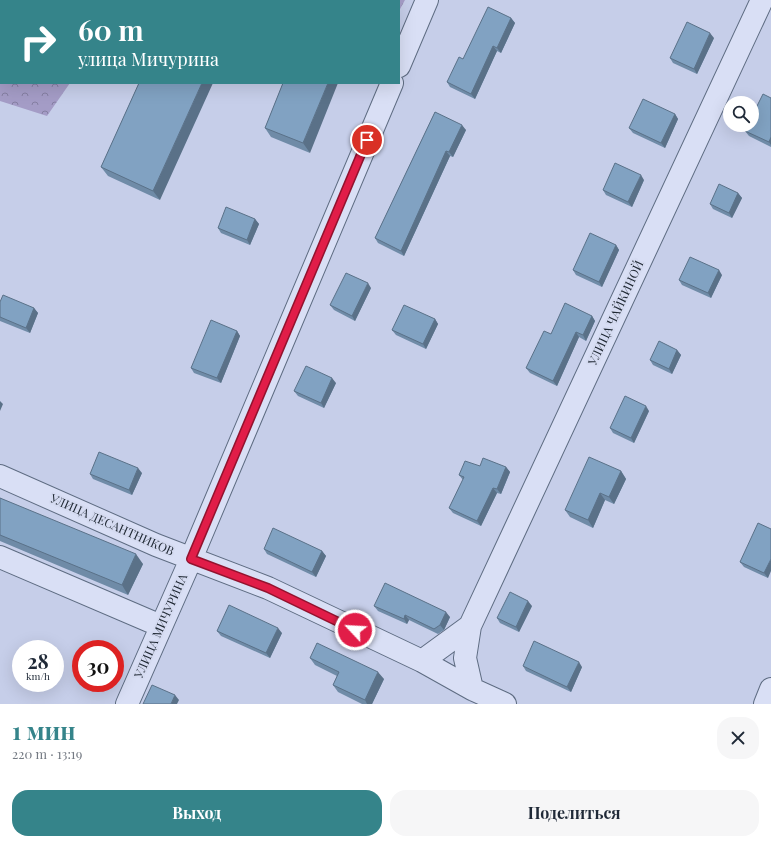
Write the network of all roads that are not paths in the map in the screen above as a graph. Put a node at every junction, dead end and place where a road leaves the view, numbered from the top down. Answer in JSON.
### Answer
{"nodes":[{"id":1,"x":427,"y":0,"type":"edge"},
{"id":2,"x":762,"y":0,"type":"edge"},
{"id":3,"x":400,"y":64,"type":"edge"},
{"id":4,"x":392,"y":84,"type":"edge"},
{"id":5,"x":0,"y":476,"type":"edge"},
{"id":6,"x":0,"y":557,"type":"edge"},
{"id":7,"x":191,"y":559,"type":"junction"},
{"id":8,"x":161,"y":626,"type":"junction"},
{"id":9,"x":470,"y":626,"type":"junction"},
{"id":10,"x":422,"y":661,"type":"junction"},
{"id":11,"x":771,"y":690,"type":"edge"},
{"id":12,"x":488,"y":698,"type":"edge"},
{"id":13,"x":127,"y":704,"type":"edge"},
{"id":14,"x":765,"y":704,"type":"edge"}],
"edges":[{"from":1,"to":3,"type":"street"},
{"from":2,"to":9,"type":"street","name":"УЛИЦА ЧАЙКИНОЙ"},
{"from":4,"to":7,"type":"street","name":"УЛИЦА МИЧУРИНА"},
{"from":5,"to":7,"type":"street","name":"УЛИЦА ДЕСАНТНИКОВ"},
{"from":6,"to":8,"type":"street"},
{"from":7,"to":8,"type":"street","name":"УЛИЦА МИЧУРИНА"},
{"from":7,"to":10,"type":"street","name":"УЛИЦА ДЕСАНТНИКОВ"},
{"from":8,"to":13,"type":"street","name":"УЛИЦА МИЧУРИНА"},
{"from":9,"to":10,"type":"street","name":"УЛИЦА ЧАЙКИНОЙ"},
{"from":9,"to":12,"type":"street","name":"УЛИЦА ЧАЙКИНОЙ"},
{"from":10,"to":12,"type":"street","name":"УЛИЦА ДЕСАНТНИКОВ"},
{"from":11,"to":14,"type":"street"}]}
